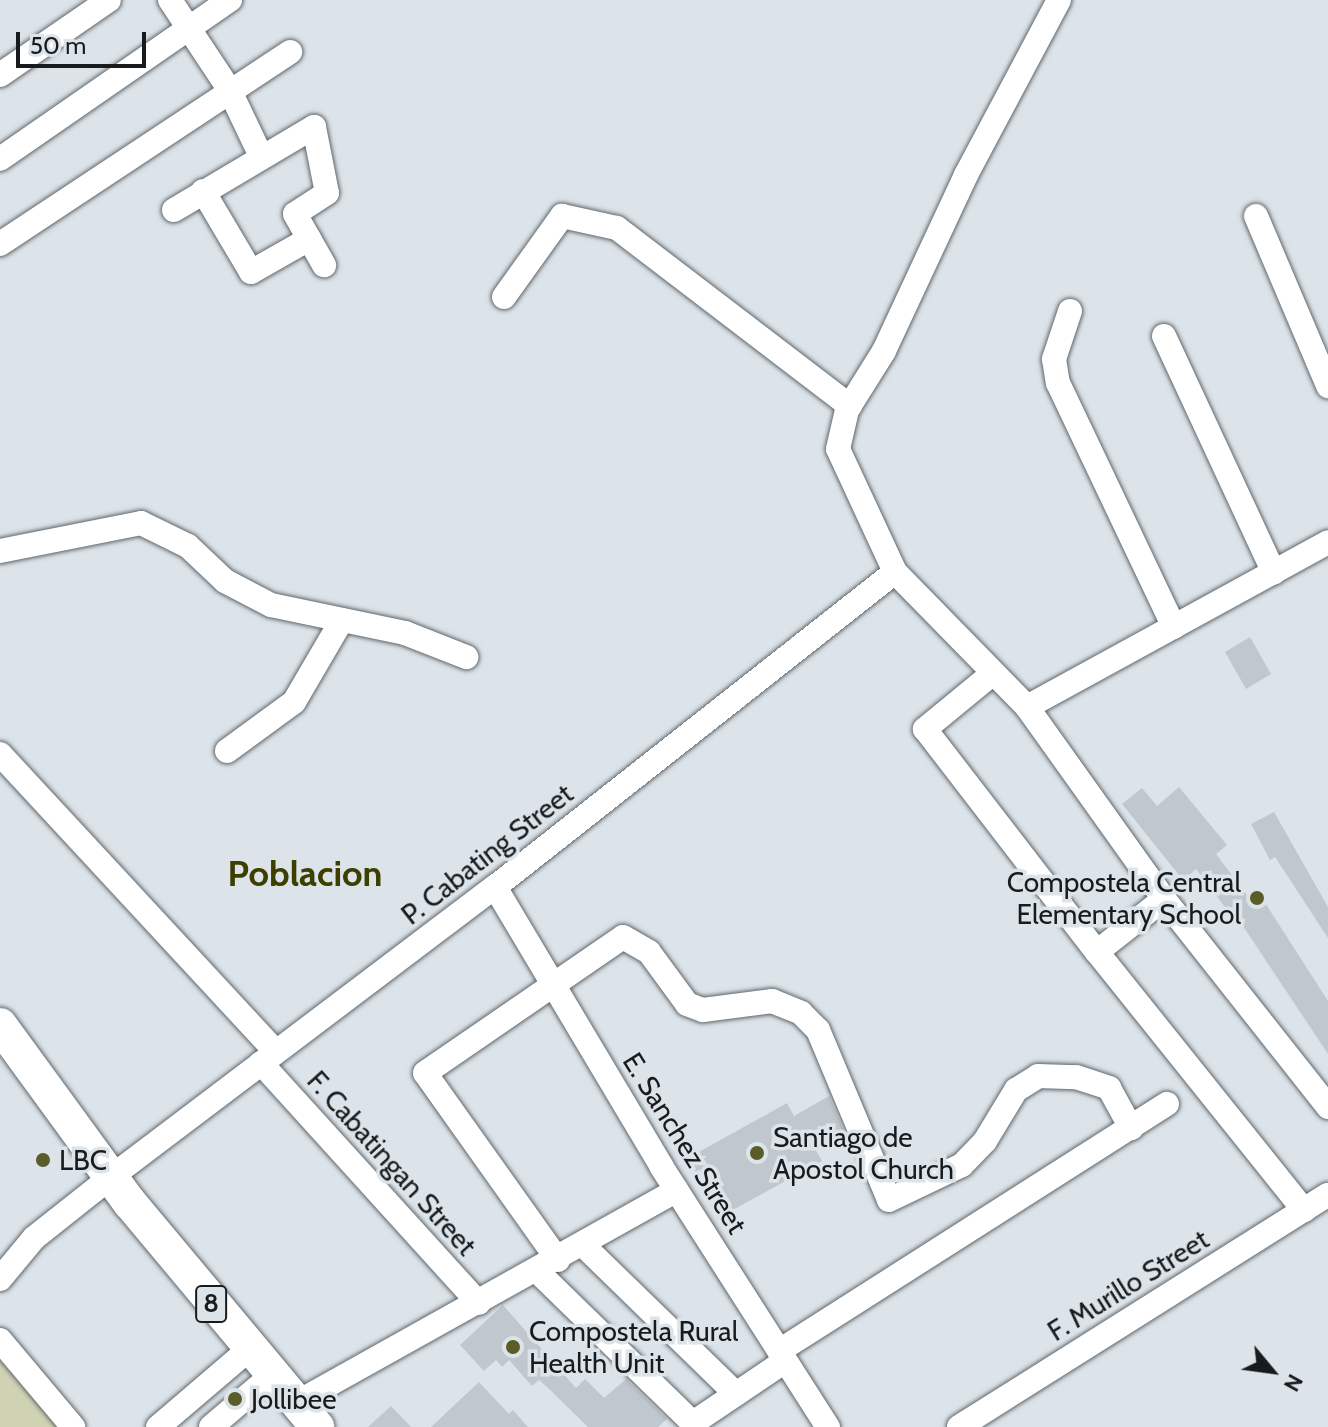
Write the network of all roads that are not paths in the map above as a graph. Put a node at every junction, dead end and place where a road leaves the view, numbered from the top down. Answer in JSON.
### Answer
{"nodes":[{"id":1,"x":109,"y":0,"type":"edge"},
{"id":2,"x":170,"y":0,"type":"edge"},
{"id":3,"x":230,"y":0,"type":"edge"},
{"id":4,"x":1059,"y":0,"type":"edge"},
{"id":5,"x":188,"y":30,"type":"junction"},
{"id":6,"x":290,"y":52,"type":"dead end"},
{"id":7,"x":0,"y":75,"type":"edge"},
{"id":8,"x":229,"y":89,"type":"junction"},
{"id":9,"x":261,"y":156,"type":"junction"},
{"id":10,"x":0,"y":159,"type":"edge"},
{"id":11,"x":203,"y":191,"type":"junction"},
{"id":12,"x":174,"y":210,"type":"dead end"},
{"id":13,"x":1256,"y":216,"type":"dead end"},
{"id":14,"x":309,"y":239,"type":"junction"},
{"id":15,"x":0,"y":244,"type":"edge"},
{"id":16,"x":324,"y":265,"type":"dead end"},
{"id":17,"x":504,"y":297,"type":"dead end"},
{"id":18,"x":1070,"y":311,"type":"dead end"},
{"id":19,"x":1164,"y":336,"type":"dead end"},
{"id":20,"x":1328,"y":386,"type":"edge"},
{"id":21,"x":850,"y":406,"type":"junction"},
{"id":22,"x":1328,"y":542,"type":"edge"},
{"id":23,"x":0,"y":551,"type":"edge"},
{"id":24,"x":895,"y":572,"type":"junction"},
{"id":25,"x":1274,"y":573,"type":"junction"},
{"id":26,"x":342,"y":620,"type":"junction"},
{"id":27,"x":1174,"y":627,"type":"junction"},
{"id":28,"x":466,"y":657,"type":"dead end"},
{"id":29,"x":992,"y":674,"type":"junction"},
{"id":30,"x":1027,"y":707,"type":"junction"},
{"id":31,"x":227,"y":751,"type":"dead end"},
{"id":32,"x":0,"y":754,"type":"edge"},
{"id":33,"x":495,"y":887,"type":"junction"},
{"id":34,"x":1164,"y":899,"type":"junction"},
{"id":35,"x":1097,"y":952,"type":"junction"},
{"id":36,"x":552,"y":982,"type":"junction"},
{"id":37,"x":0,"y":1025,"type":"edge"},
{"id":38,"x":268,"y":1057,"type":"junction"},
{"id":39,"x":1167,"y":1104,"type":"dead end"},
{"id":40,"x":1328,"y":1107,"type":"edge"},
{"id":41,"x":1131,"y":1128,"type":"junction"},
{"id":42,"x":111,"y":1177,"type":"junction"},
{"id":43,"x":677,"y":1190,"type":"junction"},
{"id":44,"x":1328,"y":1195,"type":"edge"},
{"id":45,"x":1304,"y":1210,"type":"junction"},
{"id":46,"x":584,"y":1246,"type":"junction"},
{"id":47,"x":548,"y":1266,"type":"junction"},
{"id":48,"x":0,"y":1279,"type":"edge"},
{"id":49,"x":479,"y":1303,"type":"junction"},
{"id":50,"x":0,"y":1340,"type":"edge"},
{"id":51,"x":248,"y":1350,"type":"junction"},
{"id":52,"x":782,"y":1356,"type":"junction"},
{"id":53,"x":271,"y":1376,"type":"junction"},
{"id":54,"x":736,"y":1394,"type":"junction"},
{"id":55,"x":306,"y":1415,"type":"edge"},
{"id":56,"x":974,"y":1423,"type":"edge"},
{"id":57,"x":73,"y":1427,"type":"edge"},
{"id":58,"x":158,"y":1427,"type":"edge"},
{"id":59,"x":211,"y":1427,"type":"edge"},
{"id":60,"x":828,"y":1427,"type":"edge"}],
"edges":[{"from":1,"to":7,"type":"street"},
{"from":2,"to":5,"type":"street"},
{"from":3,"to":5,"type":"street"},
{"from":4,"to":21,"type":"street"},
{"from":5,"to":8,"type":"street"},
{"from":5,"to":10,"type":"street"},
{"from":6,"to":8,"type":"street"},
{"from":8,"to":9,"type":"street"},
{"from":8,"to":15,"type":"street"},
{"from":9,"to":11,"type":"street"},
{"from":9,"to":14,"type":"street"},
{"from":11,"to":12,"type":"street"},
{"from":11,"to":14,"type":"street"},
{"from":13,"to":20,"type":"street"},
{"from":14,"to":16,"type":"street"},
{"from":17,"to":21,"type":"street"},
{"from":18,"to":27,"type":"street"},
{"from":19,"to":25,"type":"street"},
{"from":21,"to":24,"type":"street"},
{"from":22,"to":25,"type":"street"},
{"from":23,"to":26,"type":"street"},
{"from":24,"to":29,"type":"street"},
{"from":24,"to":33,"type":"street","name":"P. Cabating Street"},
{"from":25,"to":27,"type":"street"},
{"from":26,"to":28,"type":"street"},
{"from":26,"to":31,"type":"street"},
{"from":27,"to":30,"type":"street"},
{"from":29,"to":30,"type":"street"},
{"from":29,"to":35,"type":"street"},
{"from":30,"to":34,"type":"street"},
{"from":32,"to":38,"type":"street","name":"F. Cabatingan Street"},
{"from":33,"to":36,"type":"street","name":"E. Sanchez Street"},
{"from":33,"to":38,"type":"street","name":"P. Cabating Street"},
{"from":34,"to":35,"type":"street"},
{"from":34,"to":40,"type":"street"},
{"from":35,"to":45,"type":"street"},
{"from":36,"to":41,"type":"street"},
{"from":36,"to":43,"type":"street","name":"E. Sanchez Street"},
{"from":36,"to":47,"type":"street"},
{"from":37,"to":42,"type":"highway","number":"8"},
{"from":38,"to":42,"type":"street","name":"P. Cabating Street"},
{"from":38,"to":49,"type":"street","name":"F. Cabatingan Street"},
{"from":39,"to":41,"type":"street"},
{"from":41,"to":52,"type":"street"},
{"from":42,"to":48,"type":"street","name":"P. Cabating Street"},
{"from":42,"to":51,"type":"highway","number":"8"},
{"from":43,"to":46,"type":"street"},
{"from":43,"to":52,"type":"street","name":"E. Sanchez Street"},
{"from":44,"to":45,"type":"street","name":"F. Murillo Street"},
{"from":45,"to":56,"type":"street","name":"F. Murillo Street"},
{"from":46,"to":47,"type":"street"},
{"from":46,"to":54,"type":"street"},
{"from":47,"to":49,"type":"street"},
{"from":47,"to":54,"type":"street"},
{"from":49,"to":55,"type":"street"},
{"from":50,"to":57,"type":"street"},
{"from":51,"to":53,"type":"highway","number":"8"},
{"from":51,"to":58,"type":"street"},
{"from":52,"to":54,"type":"street"},
{"from":52,"to":60,"type":"street","name":"E. Sanchez Street"},
{"from":53,"to":55,"type":"highway","number":"8"},
{"from":53,"to":59,"type":"street"}]}
